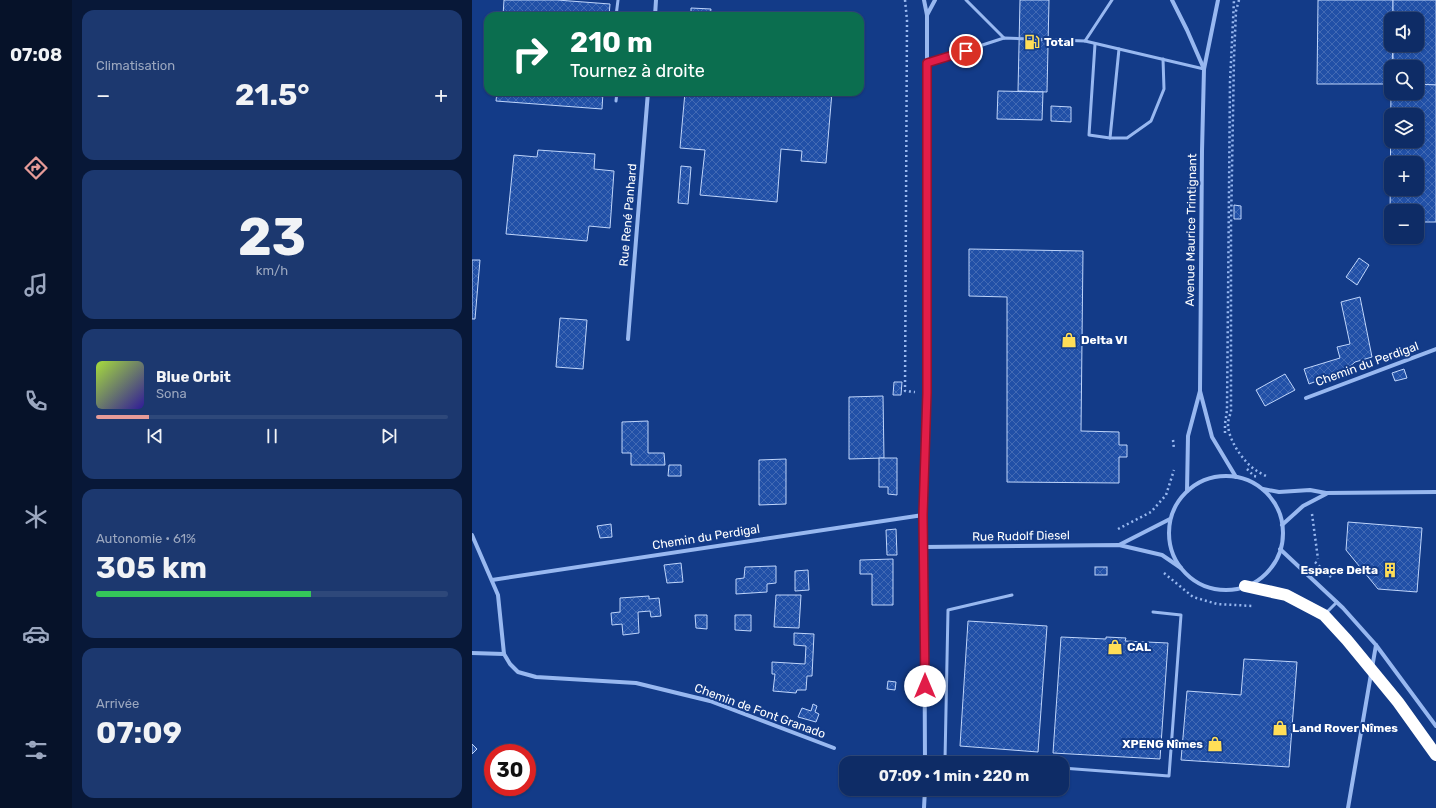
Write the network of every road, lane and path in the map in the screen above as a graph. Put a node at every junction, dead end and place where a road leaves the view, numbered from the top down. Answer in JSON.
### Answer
{"nodes":[{"id":1,"x":618,"y":0,"type":"edge"},
{"id":2,"x":656,"y":0,"type":"edge"},
{"id":3,"x":905,"y":0,"type":"edge"},
{"id":4,"x":924,"y":0,"type":"edge"},
{"id":5,"x":935,"y":0,"type":"edge"},
{"id":6,"x":966,"y":0,"type":"edge"},
{"id":7,"x":1112,"y":0,"type":"edge"},
{"id":8,"x":1172,"y":0,"type":"edge"},
{"id":9,"x":1218,"y":0,"type":"edge"},
{"id":10,"x":1234,"y":0,"type":"edge"},
{"id":11,"x":1239,"y":0,"type":"edge"},
{"id":12,"x":616,"y":12,"type":"edge"},
{"id":13,"x":655,"y":12,"type":"edge"},
{"id":14,"x":927,"y":15,"type":"junction"},
{"id":15,"x":1004,"y":38,"type":"junction"},
{"id":16,"x":1085,"y":42,"type":"junction"},
{"id":17,"x":1096,"y":44,"type":"junction"},
{"id":18,"x":1119,"y":49,"type":"junction"},
{"id":19,"x":1163,"y":59,"type":"junction"},
{"id":20,"x":927,"y":63,"type":"junction"},
{"id":21,"x":1204,"y":69,"type":"junction"},
{"id":22,"x":617,"y":96,"type":"edge"},
{"id":23,"x":648,"y":96,"type":"edge"},
{"id":24,"x":616,"y":101,"type":"dead end"},
{"id":25,"x":1110,"y":138,"type":"junction"},
{"id":26,"x":628,"y":339,"type":"dead end"},
{"id":27,"x":1436,"y":349,"type":"edge"},
{"id":28,"x":1200,"y":391,"type":"junction"},
{"id":29,"x":927,"y":393,"type":"junction"},
{"id":30,"x":1306,"y":398,"type":"dead end"},
{"id":31,"x":1225,"y":437,"type":"dead end"},
{"id":32,"x":1173,"y":440,"type":"dead end"},
{"id":33,"x":1174,"y":453,"type":"dead end"},
{"id":34,"x":1175,"y":466,"type":"dead end"},
{"id":35,"x":1244,"y":466,"type":"dead end"},
{"id":36,"x":1236,"y":476,"type":"junction"},
{"id":37,"x":1273,"y":479,"type":"dead end"},
{"id":38,"x":1269,"y":481,"type":"dead end"},
{"id":39,"x":1263,"y":489,"type":"junction"},
{"id":40,"x":1187,"y":491,"type":"junction"},
{"id":41,"x":1436,"y":492,"type":"edge"},
{"id":42,"x":1326,"y":493,"type":"junction"},
{"id":43,"x":1312,"y":514,"type":"dead end"},
{"id":44,"x":923,"y":515,"type":"junction"},
{"id":45,"x":1170,"y":519,"type":"junction"},
{"id":46,"x":1282,"y":525,"type":"junction"},
{"id":47,"x":1118,"y":528,"type":"dead end"},
{"id":48,"x":472,"y":534,"type":"edge"},
{"id":49,"x":1119,"y":545,"type":"junction"},
{"id":50,"x":924,"y":547,"type":"junction"},
{"id":51,"x":1280,"y":549,"type":"junction"},
{"id":52,"x":1318,"y":559,"type":"dead end"},
{"id":53,"x":1181,"y":568,"type":"junction"},
{"id":54,"x":1163,"y":572,"type":"dead end"},
{"id":55,"x":492,"y":580,"type":"junction"},
{"id":56,"x":1246,"y":586,"type":"junction"},
{"id":57,"x":1012,"y":595,"type":"dead end"},
{"id":58,"x":1338,"y":602,"type":"junction"},
{"id":59,"x":1258,"y":607,"type":"dead end"},
{"id":60,"x":1153,"y":612,"type":"dead end"},
{"id":61,"x":1324,"y":615,"type":"junction"},
{"id":62,"x":1376,"y":645,"type":"junction"},
{"id":63,"x":472,"y":653,"type":"edge"},
{"id":64,"x":504,"y":654,"type":"junction"},
{"id":65,"x":1372,"y":670,"type":"junction"},
{"id":66,"x":1436,"y":726,"type":"edge"},
{"id":67,"x":834,"y":748,"type":"dead end"},
{"id":68,"x":1436,"y":755,"type":"edge"},
{"id":69,"x":925,"y":756,"type":"edge"},
{"id":70,"x":945,"y":756,"type":"edge"},
{"id":71,"x":1069,"y":769,"type":"edge"},
{"id":72,"x":925,"y":796,"type":"edge"},
{"id":73,"x":924,"y":808,"type":"edge"},
{"id":74,"x":1348,"y":808,"type":"edge"}],
"edges":[{"from":1,"to":12,"type":"lane"},
{"from":2,"to":13,"type":"street"},
{"from":3,"to":29,"type":"path"},
{"from":4,"to":14,"type":"street"},
{"from":5,"to":14,"type":"street"},
{"from":6,"to":15,"type":"lane"},
{"from":7,"to":16,"type":"lane"},
{"from":8,"to":21,"type":"street","name":"Avenue Maurice Trintignant"},
{"from":9,"to":21,"type":"street","name":"Avenue Maurice Trintignant"},
{"from":10,"to":31,"type":"path"},
{"from":11,"to":37,"type":"path"},
{"from":14,"to":20,"type":"street"},
{"from":15,"to":16,"type":"lane"},
{"from":15,"to":20,"type":"lane"},
{"from":16,"to":17,"type":"lane"},
{"from":17,"to":18,"type":"lane"},
{"from":17,"to":25,"type":"lane"},
{"from":18,"to":19,"type":"lane"},
{"from":18,"to":25,"type":"lane"},
{"from":19,"to":21,"type":"lane"},
{"from":19,"to":25,"type":"lane"},
{"from":20,"to":29,"type":"street"},
{"from":21,"to":28,"type":"street","name":"Avenue Maurice Trintignant"},
{"from":22,"to":24,"type":"lane"},
{"from":23,"to":26,"type":"street","name":"Rue René Panhard"},
{"from":27,"to":30,"type":"street","name":"Chemin du Perdigal"},
{"from":28,"to":36,"type":"street","name":"Avenue Maurice Trintignant"},
{"from":28,"to":40,"type":"street","name":"Avenue Maurice Trintignant"},
{"from":29,"to":44,"type":"street"},
{"from":32,"to":33,"type":"path"},
{"from":34,"to":47,"type":"path"},
{"from":35,"to":38,"type":"path"},
{"from":36,"to":39,"type":"street"},
{"from":36,"to":40,"type":"street"},
{"from":39,"to":42,"type":"street"},
{"from":39,"to":46,"type":"street"},
{"from":40,"to":45,"type":"street"},
{"from":41,"to":42,"type":"street"},
{"from":42,"to":46,"type":"street"},
{"from":43,"to":52,"type":"path"},
{"from":44,"to":50,"type":"street"},
{"from":44,"to":55,"type":"street","name":"Chemin du Perdigal"},
{"from":45,"to":49,"type":"street","name":"Rue Rudolf Diesel"},
{"from":45,"to":53,"type":"street"},
{"from":46,"to":51,"type":"street"},
{"from":48,"to":55,"type":"street"},
{"from":49,"to":50,"type":"street","name":"Rue Rudolf Diesel"},
{"from":49,"to":53,"type":"street","name":"Rue Rudolf Diesel"},
{"from":50,"to":69,"type":"street"},
{"from":51,"to":56,"type":"street"},
{"from":51,"to":58,"type":"street"},
{"from":53,"to":56,"type":"street"},
{"from":54,"to":59,"type":"path"},
{"from":55,"to":64,"type":"street"},
{"from":56,"to":61,"type":"highway"},
{"from":57,"to":70,"type":"lane"},
{"from":58,"to":61,"type":"lane"},
{"from":58,"to":62,"type":"street"},
{"from":60,"to":71,"type":"lane"},
{"from":61,"to":65,"type":"highway"},
{"from":62,"to":65,"type":"street"},
{"from":62,"to":66,"type":"street"},
{"from":63,"to":64,"type":"street"},
{"from":64,"to":67,"type":"street","name":"Chemin de Font Granado"},
{"from":65,"to":68,"type":"highway"},
{"from":65,"to":74,"type":"street"},
{"from":72,"to":73,"type":"street"}]}
